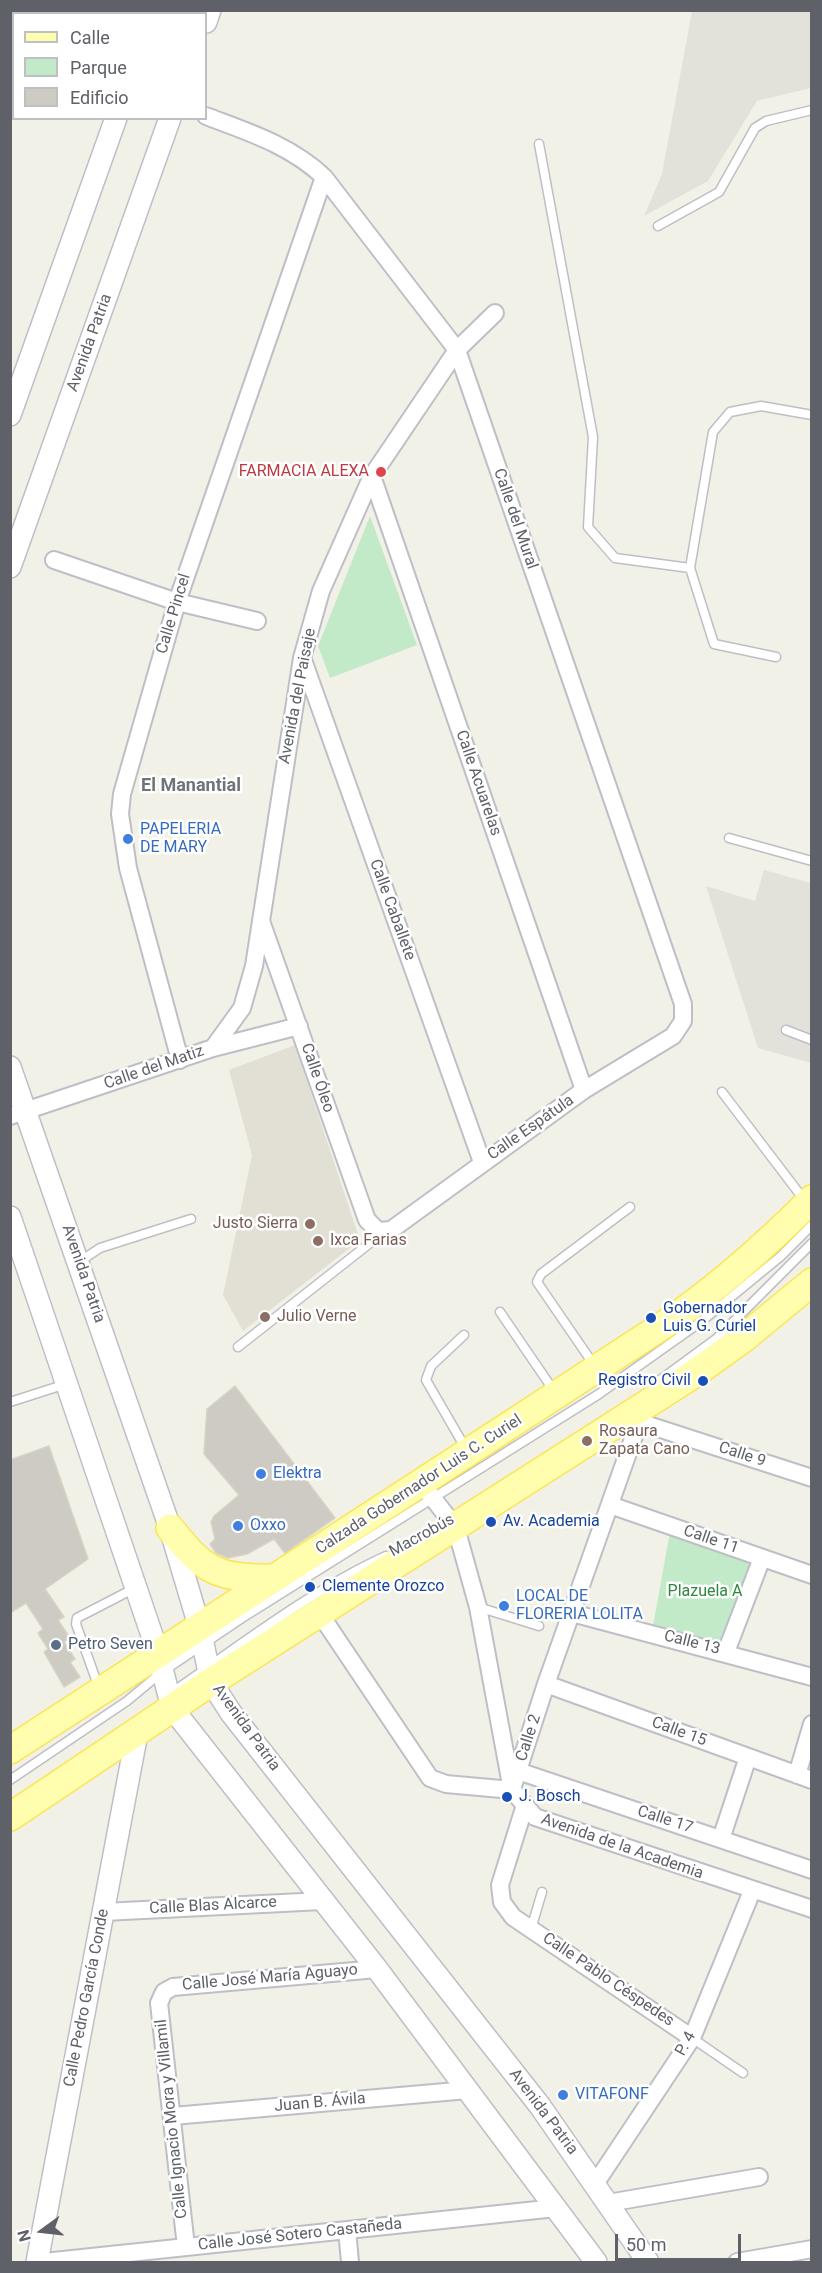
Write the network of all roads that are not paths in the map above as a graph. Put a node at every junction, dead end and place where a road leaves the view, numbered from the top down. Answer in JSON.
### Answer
{"nodes":[{"id":1,"x":812,"y":110,"type":"edge"},
{"id":2,"x":207,"y":116,"type":"edge"},
{"id":3,"x":115,"y":120,"type":"edge"},
{"id":4,"x":169,"y":120,"type":"edge"},
{"id":5,"x":539,"y":144,"type":"dead end"},
{"id":6,"x":324,"y":177,"type":"junction"},
{"id":7,"x":658,"y":226,"type":"dead end"},
{"id":8,"x":495,"y":314,"type":"dead end"},
{"id":9,"x":457,"y":350,"type":"junction"},
{"id":10,"x":10,"y":415,"type":"edge"},
{"id":11,"x":812,"y":415,"type":"edge"},
{"id":12,"x":372,"y":476,"type":"junction"},
{"id":13,"x":54,"y":560,"type":"dead end"},
{"id":14,"x":10,"y":567,"type":"edge"},
{"id":15,"x":690,"y":568,"type":"junction"},
{"id":16,"x":177,"y":602,"type":"junction"},
{"id":17,"x":257,"y":621,"type":"dead end"},
{"id":18,"x":776,"y":657,"type":"dead end"},
{"id":19,"x":302,"y":658,"type":"junction"},
{"id":20,"x":729,"y":838,"type":"dead end"},
{"id":21,"x":812,"y":861,"type":"edge"},
{"id":22,"x":261,"y":921,"type":"junction"},
{"id":23,"x":683,"y":1022,"type":"joint"},
{"id":24,"x":300,"y":1026,"type":"junction"},
{"id":25,"x":786,"y":1030,"type":"dead end"},
{"id":26,"x":812,"y":1040,"type":"edge"},
{"id":27,"x":213,"y":1048,"type":"junction"},
{"id":28,"x":180,"y":1060,"type":"junction"},
{"id":29,"x":10,"y":1066,"type":"edge"},
{"id":30,"x":584,"y":1090,"type":"junction"},
{"id":31,"x":722,"y":1092,"type":"dead end"},
{"id":32,"x":18,"y":1114,"type":"edge"},
{"id":33,"x":482,"y":1162,"type":"junction"},
{"id":34,"x":630,"y":1207,"type":"dead end"},
{"id":35,"x":810,"y":1209,"type":"edge"},
{"id":36,"x":10,"y":1217,"type":"edge"},
{"id":37,"x":191,"y":1219,"type":"dead end"},
{"id":38,"x":381,"y":1231,"type":"junction"},
{"id":39,"x":812,"y":1242,"type":"edge"},
{"id":40,"x":78,"y":1262,"type":"junction"},
{"id":41,"x":812,"y":1282,"type":"edge"},
{"id":42,"x":500,"y":1312,"type":"dead end"},
{"id":43,"x":464,"y":1335,"type":"dead end"},
{"id":44,"x":238,"y":1347,"type":"dead end"},
{"id":45,"x":597,"y":1370,"type":"junction"},
{"id":46,"x":67,"y":1384,"type":"junction"},
{"id":47,"x":651,"y":1387,"type":"dead end"},
{"id":48,"x":557,"y":1396,"type":"junction"},
{"id":49,"x":10,"y":1402,"type":"edge"},
{"id":50,"x":624,"y":1407,"type":"dead end"},
{"id":51,"x":639,"y":1422,"type":"joint"},
{"id":52,"x":469,"y":1454,"type":"junction"},
{"id":53,"x":812,"y":1478,"type":"edge"},
{"id":54,"x":428,"y":1492,"type":"junction"},
{"id":55,"x":610,"y":1505,"type":"junction"},
{"id":56,"x":454,"y":1524,"type":"junction"},
{"id":57,"x":170,"y":1528,"type":"junction"},
{"id":58,"x":401,"y":1550,"type":"dead end"},
{"id":59,"x":391,"y":1554,"type":"dead end"},
{"id":60,"x":762,"y":1558,"type":"junction"},
{"id":61,"x":812,"y":1575,"type":"edge"},
{"id":62,"x":273,"y":1578,"type":"junction"},
{"id":63,"x":136,"y":1588,"type":"junction"},
{"id":64,"x":478,"y":1607,"type":"junction"},
{"id":65,"x":572,"y":1613,"type":"junction"},
{"id":66,"x":320,"y":1614,"type":"junction"},
{"id":67,"x":539,"y":1626,"type":"dead end"},
{"id":68,"x":202,"y":1637,"type":"junction"},
{"id":69,"x":726,"y":1652,"type":"junction"},
{"id":70,"x":160,"y":1663,"type":"junction"},
{"id":71,"x":210,"y":1675,"type":"junction"},
{"id":72,"x":812,"y":1677,"type":"edge"},
{"id":73,"x":546,"y":1684,"type":"junction"},
{"id":74,"x":100,"y":1691,"type":"junction"},
{"id":75,"x":166,"y":1702,"type":"junction"},
{"id":76,"x":812,"y":1724,"type":"edge"},
{"id":77,"x":137,"y":1733,"type":"junction"},
{"id":78,"x":10,"y":1750,"type":"edge"},
{"id":79,"x":748,"y":1757,"type":"junction"},
{"id":80,"x":518,"y":1771,"type":"junction"},
{"id":81,"x":804,"y":1778,"type":"edge"},
{"id":82,"x":10,"y":1780,"type":"edge"},
{"id":83,"x":512,"y":1790,"type":"junction"},
{"id":84,"x":525,"y":1805,"type":"junction"},
{"id":85,"x":10,"y":1817,"type":"edge"},
{"id":86,"x":721,"y":1839,"type":"junction"},
{"id":87,"x":812,"y":1870,"type":"edge"},
{"id":88,"x":752,"y":1890,"type":"junction"},
{"id":89,"x":542,"y":1892,"type":"dead end"},
{"id":90,"x":322,"y":1900,"type":"junction"},
{"id":91,"x":812,"y":1910,"type":"edge"},
{"id":92,"x":104,"y":1912,"type":"junction"},
{"id":93,"x":531,"y":1929,"type":"junction"},
{"id":94,"x":377,"y":1969,"type":"junction"},
{"id":95,"x":164,"y":1992,"type":"joint"},
{"id":96,"x":692,"y":2038,"type":"junction"},
{"id":97,"x":743,"y":2073,"type":"dead end"},
{"id":98,"x":468,"y":2090,"type":"junction"},
{"id":99,"x":172,"y":2116,"type":"junction"},
{"id":100,"x":759,"y":2177,"type":"dead end"},
{"id":101,"x":595,"y":2184,"type":"junction"},
{"id":102,"x":608,"y":2203,"type":"junction"},
{"id":103,"x":556,"y":2208,"type":"junction"},
{"id":104,"x":347,"y":2230,"type":"junction"},
{"id":105,"x":186,"y":2247,"type":"junction"},
{"id":106,"x":812,"y":2249,"type":"edge"},
{"id":107,"x":123,"y":2258,"type":"edge"},
{"id":108,"x":782,"y":2258,"type":"edge"},
{"id":109,"x":37,"y":2262,"type":"edge"},
{"id":110,"x":44,"y":2262,"type":"edge"},
{"id":111,"x":350,"y":2262,"type":"edge"},
{"id":112,"x":596,"y":2262,"type":"edge"},
{"id":113,"x":648,"y":2262,"type":"edge"},
{"id":114,"x":737,"y":2262,"type":"edge"}],
"edges":[{"from":1,"to":7,"type":"lane"},
{"from":2,"to":6,"type":"street","name":"Calle del Mural"},
{"from":3,"to":10,"type":"street"},
{"from":4,"to":14,"type":"street","name":"Avenida Patria"},
{"from":5,"to":15,"type":"lane"},
{"from":6,"to":9,"type":"street","name":"Calle del Mural"},
{"from":6,"to":16,"type":"street","name":"Calle Pincel"},
{"from":8,"to":9,"type":"street","name":"Avenida del Paisaje"},
{"from":9,"to":12,"type":"street","name":"Avenida del Paisaje"},
{"from":9,"to":23,"type":"street","name":"Calle del Mural"},
{"from":11,"to":15,"type":"lane"},
{"from":12,"to":19,"type":"street","name":"Avenida del Paisaje"},
{"from":12,"to":30,"type":"street","name":"Calle Acuarelas"},
{"from":13,"to":16,"type":"street"},
{"from":15,"to":18,"type":"lane"},
{"from":16,"to":17,"type":"street"},
{"from":16,"to":28,"type":"street","name":"Calle Pincel"},
{"from":19,"to":22,"type":"street","name":"Avenida del Paisaje"},
{"from":19,"to":33,"type":"street","name":"Calle Caballete"},
{"from":20,"to":21,"type":"lane"},
{"from":22,"to":24,"type":"street","name":"Calle Óleo"},
{"from":22,"to":27,"type":"street","name":"Avenida del Paisaje"},
{"from":23,"to":30,"type":"street","name":"Calle Espátula"},
{"from":24,"to":27,"type":"street","name":"Calle del Matiz"},
{"from":24,"to":38,"type":"street","name":"Calle Óleo"},
{"from":25,"to":26,"type":"lane"},
{"from":27,"to":28,"type":"street","name":"Calle del Matiz"},
{"from":28,"to":32,"type":"street","name":"Calle del Matiz"},
{"from":29,"to":32,"type":"street","name":"Avenida Patria"},
{"from":30,"to":33,"type":"street","name":"Calle Espátula"},
{"from":31,"to":35,"type":"lane"},
{"from":32,"to":40,"type":"street","name":"Avenida Patria"},
{"from":33,"to":38,"type":"street","name":"Calle Espátula"},
{"from":34,"to":45,"type":"lane"},
{"from":35,"to":45,"type":"main road","name":"Calzada Gobernador Luis C. Curiel"},
{"from":35,"to":54,"type":"lane","name":"Macrobús"},
{"from":36,"to":46,"type":"street"},
{"from":37,"to":40,"type":"lane"},
{"from":38,"to":44,"type":"lane"},
{"from":39,"to":47,"type":"lane"},
{"from":40,"to":57,"type":"street","name":"Avenida Patria"},
{"from":41,"to":56,"type":"main road"},
{"from":42,"to":48,"type":"lane"},
{"from":43,"to":52,"type":"lane"},
{"from":45,"to":48,"type":"main road","name":"Calzada Gobernador Luis C. Curiel"},
{"from":46,"to":49,"type":"lane"},
{"from":46,"to":63,"type":"street"},
{"from":48,"to":52,"type":"main road","name":"Calzada Gobernador Luis C. Curiel"},
{"from":50,"to":56,"type":"lane","name":"Macrobús"},
{"from":51,"to":53,"type":"street","name":"Calle 9"},
{"from":51,"to":55,"type":"street","name":"Calle 2"},
{"from":52,"to":54,"type":"main road","name":"Calzada Gobernador Luis C. Curiel"},
{"from":54,"to":56,"type":"street"},
{"from":54,"to":62,"type":"main road","name":"Calzada Gobernador Luis C. Curiel"},
{"from":54,"to":68,"type":"lane","name":"Macrobús"},
{"from":55,"to":60,"type":"street","name":"Calle 11"},
{"from":55,"to":65,"type":"street","name":"Calle 2"},
{"from":56,"to":58,"type":"lane","name":"Macrobús"},
{"from":56,"to":64,"type":"street"},
{"from":56,"to":66,"type":"main road"},
{"from":57,"to":62,"type":"main road"},
{"from":57,"to":68,"type":"street","name":"Avenida Patria"},
{"from":59,"to":71,"type":"lane","name":"Macrobús"},
{"from":60,"to":61,"type":"street","name":"Calle 11"},
{"from":60,"to":69,"type":"street"},
{"from":62,"to":68,"type":"main road","name":"Calzada Gobernador Luis C. Curiel"},
{"from":63,"to":70,"type":"street"},
{"from":63,"to":74,"type":"lane"},
{"from":64,"to":67,"type":"lane"},
{"from":64,"to":83,"type":"street"},
{"from":65,"to":69,"type":"street","name":"Calle 13"},
{"from":65,"to":73,"type":"street","name":"Calle 2"},
{"from":66,"to":71,"type":"main road"},
{"from":66,"to":83,"type":"street"},
{"from":68,"to":70,"type":"main road","name":"Calzada Gobernador Luis C. Curiel"},
{"from":68,"to":71,"type":"street","name":"Avenida Patria"},
{"from":69,"to":72,"type":"street","name":"Calle 13"},
{"from":70,"to":74,"type":"main road","name":"Calzada Gobernador Luis C. Curiel"},
{"from":70,"to":75,"type":"street"},
{"from":70,"to":82,"type":"lane"},
{"from":71,"to":75,"type":"main road"},
{"from":71,"to":101,"type":"street","name":"Avenida Patria"},
{"from":73,"to":79,"type":"street","name":"Calle 15"},
{"from":73,"to":80,"type":"street","name":"Calle 2"},
{"from":74,"to":78,"type":"main road","name":"Calzada Gobernador Luis C. Curiel"},
{"from":75,"to":77,"type":"main road"},
{"from":75,"to":90,"type":"street"},
{"from":76,"to":81,"type":"street"},
{"from":77,"to":85,"type":"main road"},
{"from":77,"to":92,"type":"street","name":"Calle Pedro García Conde"},
{"from":79,"to":81,"type":"street","name":"Calle 15"},
{"from":79,"to":86,"type":"street"},
{"from":80,"to":83,"type":"street","name":"Calle 2"},
{"from":80,"to":86,"type":"street","name":"Calle 17"},
{"from":83,"to":84,"type":"street","name":"Avenida de la Academia"},
{"from":84,"to":88,"type":"street","name":"Avenida de la Academia"},
{"from":84,"to":93,"type":"street","name":"Calle Pablo Céspedes"},
{"from":86,"to":87,"type":"street","name":"Calle 17"},
{"from":88,"to":91,"type":"street","name":"Avenida de la Academia"},
{"from":88,"to":96,"type":"street","name":"P. 4"},
{"from":89,"to":93,"type":"lane"},
{"from":90,"to":92,"type":"street","name":"Calle Blas Alcarce"},
{"from":90,"to":94,"type":"street"},
{"from":92,"to":109,"type":"street","name":"Calle Pedro García Conde"},
{"from":93,"to":96,"type":"street","name":"Calle Pablo Céspedes"},
{"from":94,"to":95,"type":"street","name":"Calle José María Aguayo"},
{"from":94,"to":98,"type":"street"},
{"from":95,"to":99,"type":"street","name":"Calle Ignacio Mora y Villamil"},
{"from":96,"to":97,"type":"lane","name":"Calle Pablo Céspedes"},
{"from":96,"to":101,"type":"street","name":"P. 4"},
{"from":98,"to":99,"type":"street","name":"Juan B. Ávila"},
{"from":98,"to":103,"type":"street"},
{"from":99,"to":105,"type":"street","name":"Calle Ignacio Mora y Villamil"},
{"from":100,"to":102,"type":"street"},
{"from":101,"to":102,"type":"street","name":"Avenida Patria"},
{"from":102,"to":113,"type":"street","name":"Avenida Patria"},
{"from":103,"to":104,"type":"street","name":"Calle José Sotero Castañeda"},
{"from":103,"to":112,"type":"street"},
{"from":104,"to":105,"type":"street","name":"Calle José Sotero Castañeda"},
{"from":104,"to":111,"type":"street"},
{"from":105,"to":107,"type":"street","name":"Calle José Sotero Castañeda"},
{"from":106,"to":108,"type":"street"},
{"from":107,"to":110,"type":"street","name":"Calle José Sotero Castañeda"},
{"from":108,"to":114,"type":"street"}]}
